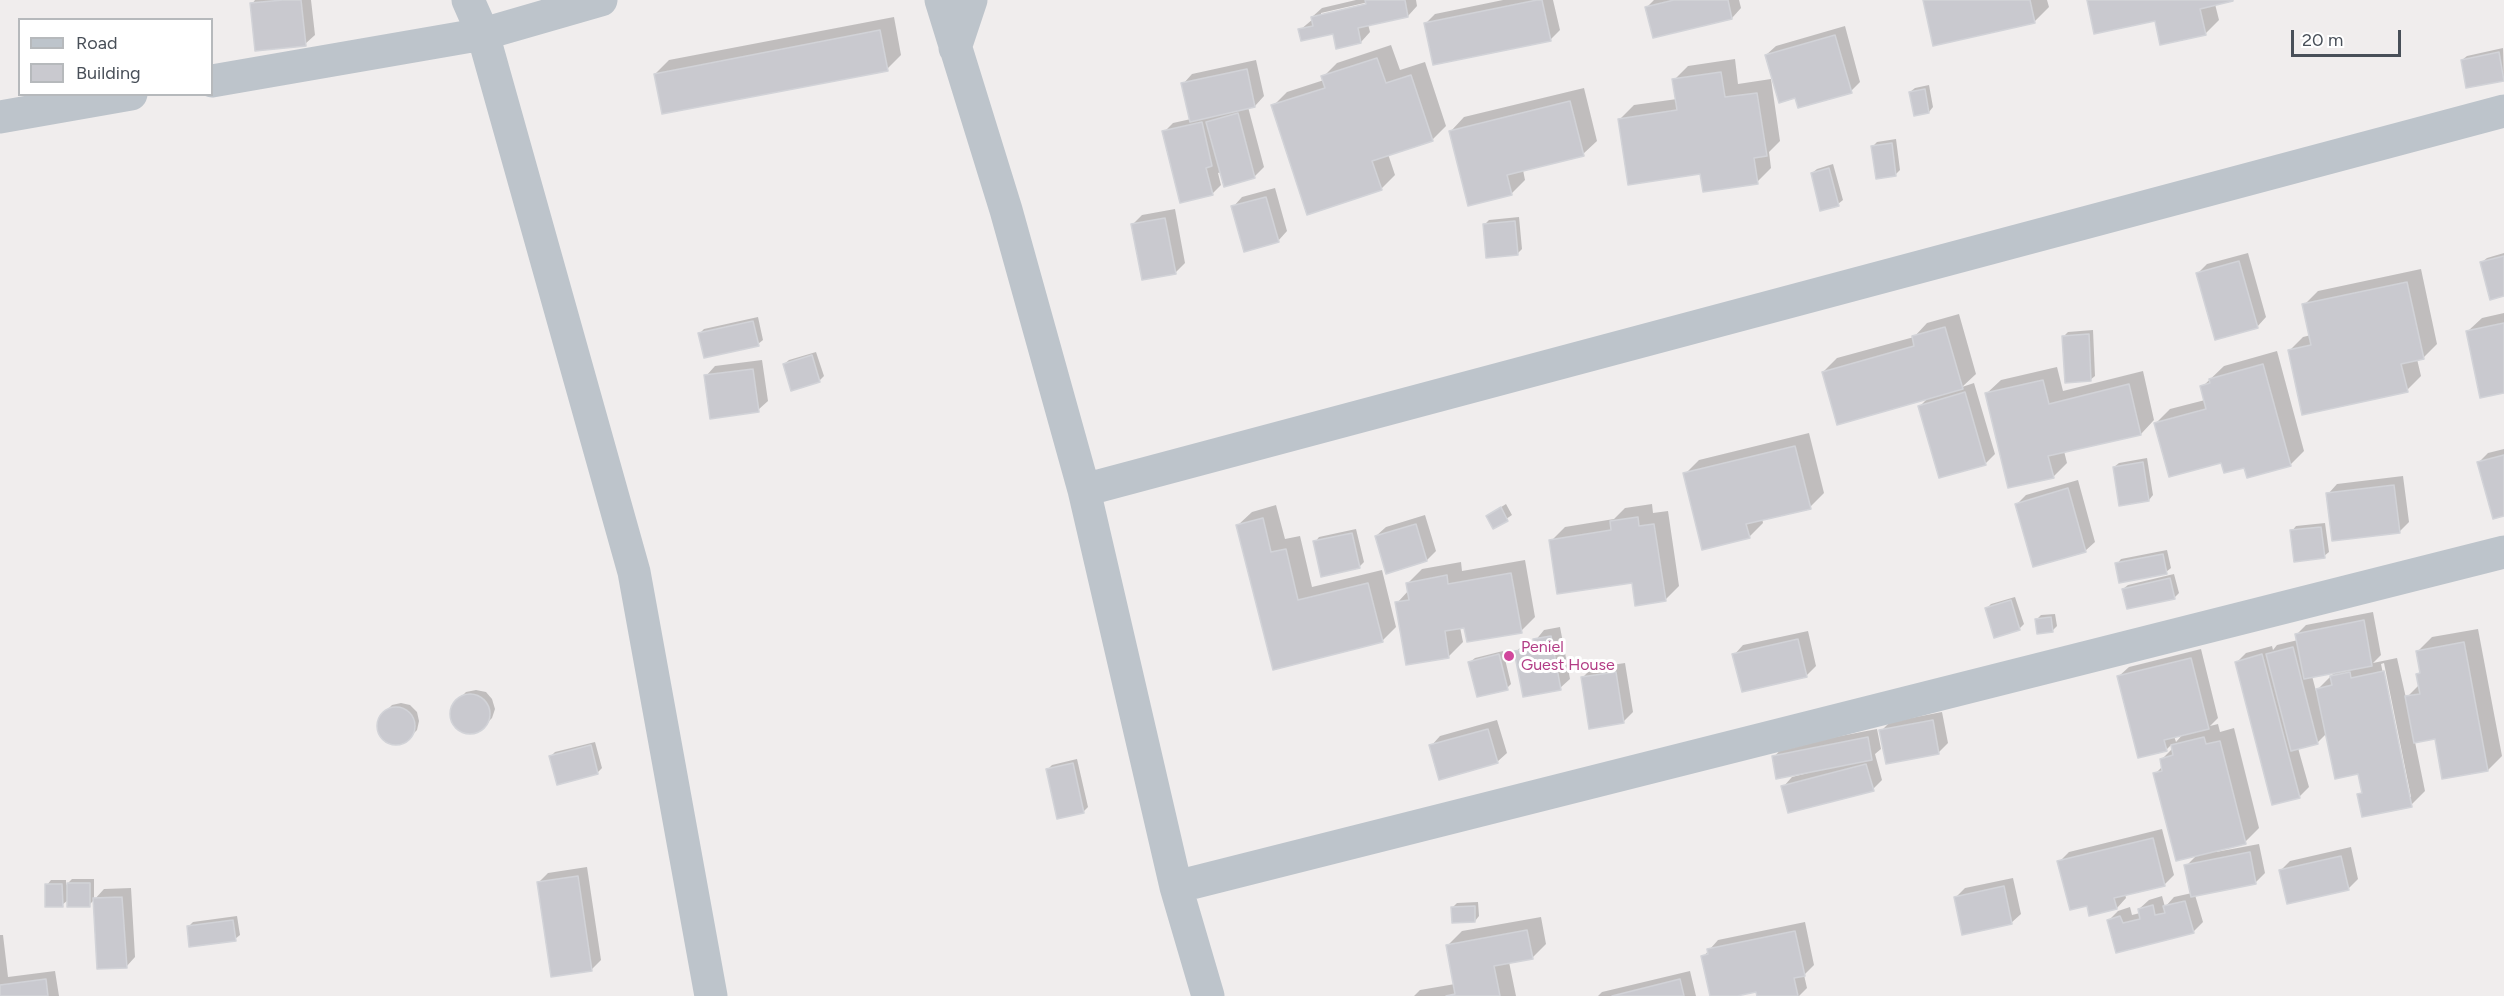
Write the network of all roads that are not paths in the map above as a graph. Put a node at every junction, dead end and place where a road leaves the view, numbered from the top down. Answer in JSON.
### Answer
{"nodes":[{"id":1,"x":468,"y":0,"type":"edge"},
{"id":2,"x":601,"y":0,"type":"edge"},
{"id":3,"x":941,"y":0,"type":"edge"},
{"id":4,"x":971,"y":0,"type":"edge"},
{"id":5,"x":483,"y":34,"type":"junction"},
{"id":6,"x":956,"y":48,"type":"junction"},
{"id":7,"x":213,"y":81,"type":"edge"},
{"id":8,"x":121,"y":96,"type":"edge"},
{"id":9,"x":2504,"y":111,"type":"edge"},
{"id":10,"x":0,"y":117,"type":"edge"},
{"id":11,"x":1084,"y":490,"type":"junction"},
{"id":12,"x":2504,"y":552,"type":"edge"},
{"id":13,"x":1176,"y":887,"type":"junction"},
{"id":14,"x":711,"y":996,"type":"edge"},
{"id":15,"x":1208,"y":996,"type":"edge"}],
"edges":[{"from":1,"to":5,"type":"street"},
{"from":2,"to":5,"type":"street"},
{"from":3,"to":6,"type":"street"},
{"from":4,"to":6,"type":"street"},
{"from":5,"to":7,"type":"street"},
{"from":5,"to":14,"type":"street"},
{"from":6,"to":11,"type":"street"},
{"from":8,"to":10,"type":"street"},
{"from":9,"to":11,"type":"street"},
{"from":11,"to":13,"type":"street"},
{"from":12,"to":13,"type":"street"},
{"from":13,"to":15,"type":"street"}]}
